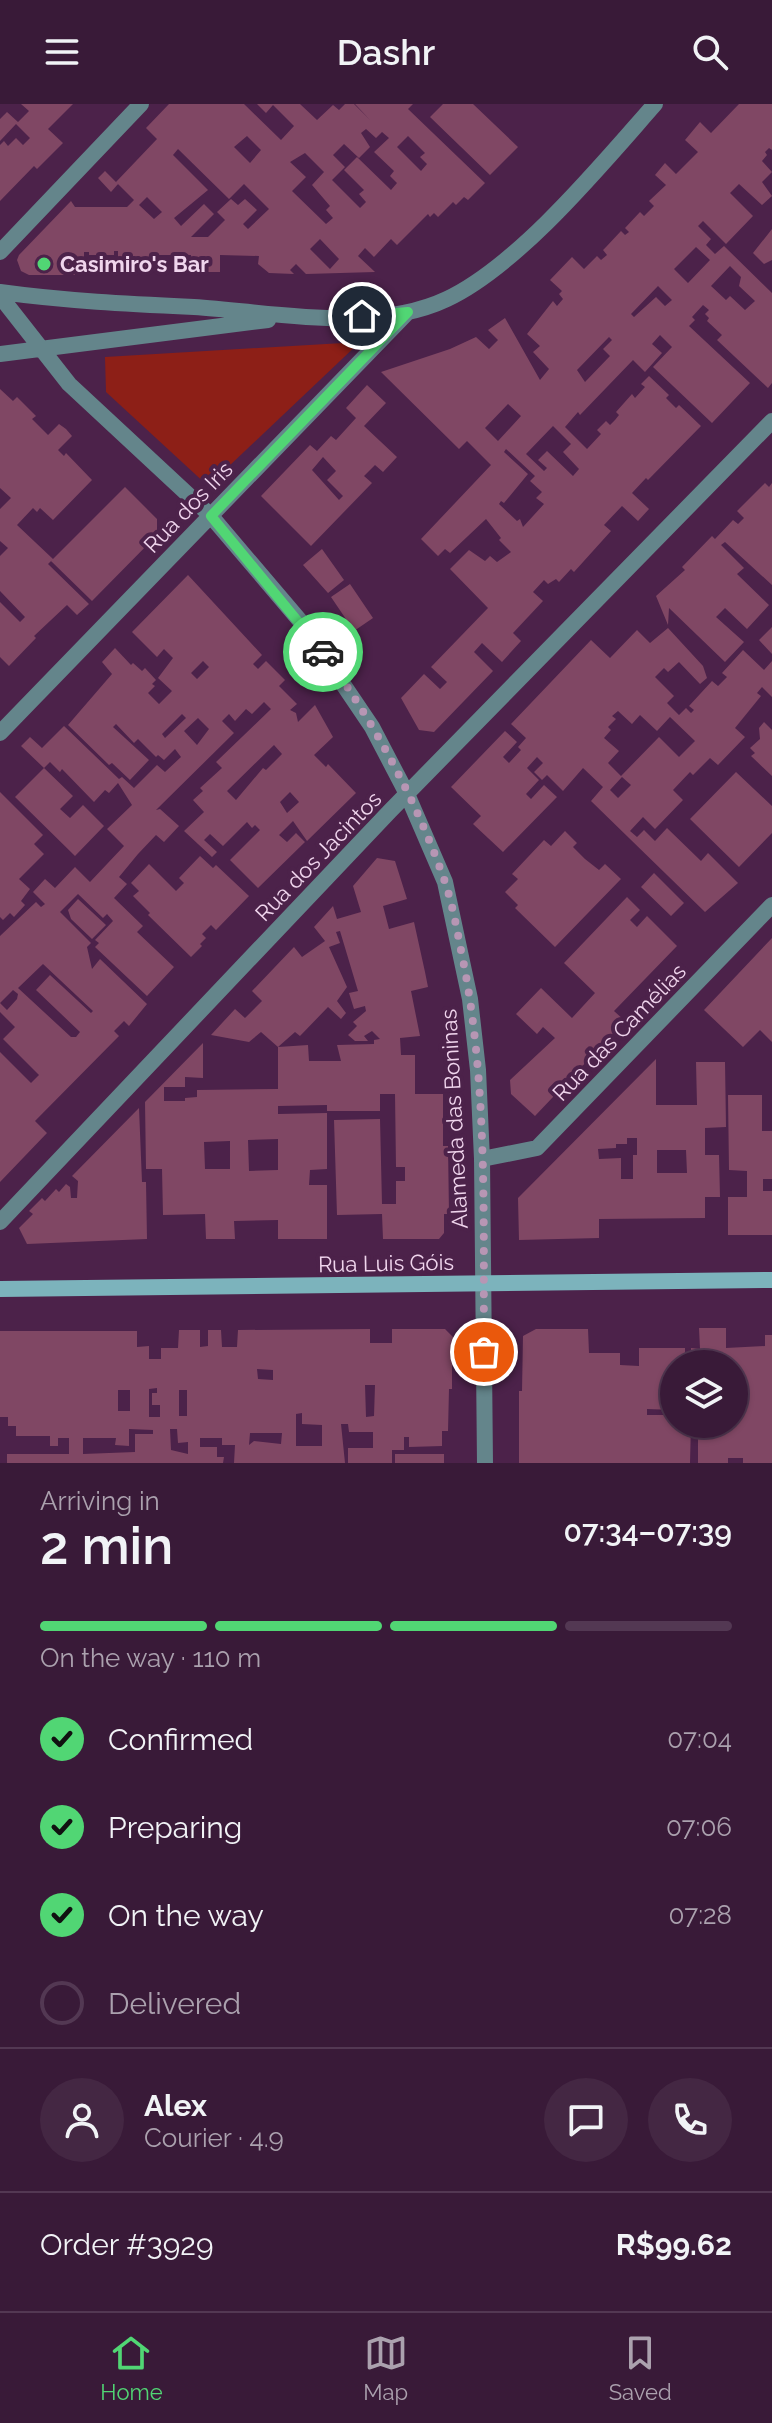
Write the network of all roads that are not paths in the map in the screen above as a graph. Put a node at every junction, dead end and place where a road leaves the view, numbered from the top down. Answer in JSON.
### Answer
{"nodes":[{"id":1,"x":141,"y":104,"type":"edge"},
{"id":2,"x":655,"y":104,"type":"edge"},
{"id":3,"x":0,"y":252,"type":"edge"},
{"id":4,"x":0,"y":294,"type":"edge"},
{"id":5,"x":408,"y":312,"type":"junction"},
{"id":6,"x":298,"y":316,"type":"junction"},
{"id":7,"x":39,"y":349,"type":"junction"},
{"id":8,"x":0,"y":354,"type":"edge"},
{"id":9,"x":772,"y":421,"type":"edge"},
{"id":10,"x":211,"y":516,"type":"junction"},
{"id":11,"x":0,"y":733,"type":"edge"},
{"id":12,"x":407,"y":794,"type":"junction"},
{"id":13,"x":772,"y":905,"type":"edge"},
{"id":14,"x":482,"y":1159,"type":"junction"},
{"id":15,"x":0,"y":1222,"type":"edge"},
{"id":16,"x":772,"y":1280,"type":"edge"},
{"id":17,"x":483,"y":1284,"type":"junction"},
{"id":18,"x":0,"y":1289,"type":"edge"},
{"id":19,"x":485,"y":1463,"type":"edge"}],
"edges":[{"from":1,"to":3,"type":"street"},
{"from":2,"to":5,"type":"street"},
{"from":4,"to":6,"type":"street"},
{"from":4,"to":7,"type":"street","name":"Alameda das Boninas"},
{"from":5,"to":6,"type":"street"},
{"from":5,"to":10,"type":"street","name":"Rua dos Iris"},
{"from":6,"to":7,"type":"street"},
{"from":7,"to":8,"type":"street"},
{"from":7,"to":10,"type":"street","name":"Alameda das Boninas"},
{"from":9,"to":12,"type":"street","name":"Rua dos Jacintos"},
{"from":10,"to":11,"type":"street","name":"Rua dos Iris"},
{"from":10,"to":12,"type":"street","name":"Alameda das Boninas"},
{"from":12,"to":14,"type":"street","name":"Alameda das Boninas"},
{"from":12,"to":15,"type":"street","name":"Rua dos Jacintos"},
{"from":13,"to":14,"type":"street","name":"Rua das Camélias"},
{"from":14,"to":17,"type":"street","name":"Alameda das Boninas"},
{"from":16,"to":17,"type":"street","name":"Rua Luis Góis"},
{"from":17,"to":18,"type":"street","name":"Rua Luis Góis"},
{"from":17,"to":19,"type":"street","name":"Alameda das Boninas"}]}
